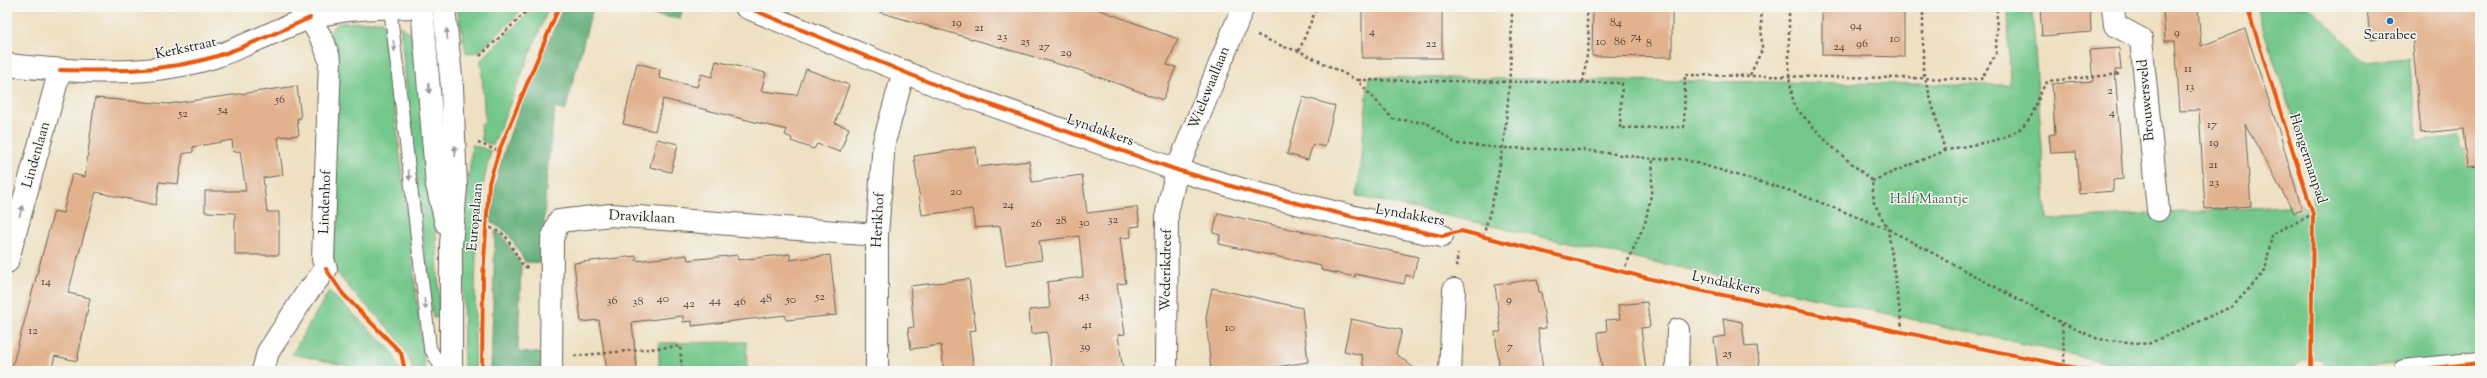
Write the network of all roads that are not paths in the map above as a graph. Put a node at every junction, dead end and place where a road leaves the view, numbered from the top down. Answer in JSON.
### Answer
{"nodes":[{"id":1,"x":390,"y":7,"type":"edge"},
{"id":2,"x":422,"y":7,"type":"edge"},
{"id":3,"x":746,"y":7,"type":"edge"},
{"id":4,"x":2113,"y":7,"type":"edge"},
{"id":5,"x":445,"y":8,"type":"edge"},
{"id":6,"x":1239,"y":16,"type":"edge"},
{"id":7,"x":310,"y":18,"type":"junction"},
{"id":8,"x":7,"y":65,"type":"edge"},
{"id":9,"x":60,"y":70,"type":"junction"},
{"id":10,"x":904,"y":71,"type":"junction"},
{"id":11,"x":1177,"y":170,"type":"junction"},
{"id":12,"x":2158,"y":210,"type":"dead end"},
{"id":13,"x":1451,"y":233,"type":"road end"},
{"id":14,"x":877,"y":235,"type":"junction"},
{"id":15,"x":451,"y":244,"type":"junction"},
{"id":16,"x":7,"y":262,"type":"edge"},
{"id":17,"x":1454,"y":290,"type":"road end"},
{"id":18,"x":1678,"y":330,"type":"dead end"},
{"id":19,"x":2480,"y":363,"type":"edge"},
{"id":20,"x":551,"y":364,"type":"edge"},
{"id":21,"x":264,"y":371,"type":"edge"},
{"id":22,"x":443,"y":371,"type":"edge"},
{"id":23,"x":452,"y":371,"type":"edge"},
{"id":24,"x":877,"y":371,"type":"edge"},
{"id":25,"x":1166,"y":371,"type":"edge"},
{"id":26,"x":1450,"y":371,"type":"edge"},
{"id":27,"x":1678,"y":371,"type":"edge"},
{"id":28,"x":2404,"y":371,"type":"edge"}],
"edges":[{"from":1,"to":2,"type":"street","name":"Kerkstraat"},
{"from":1,"to":7,"type":"street","name":"Kerkstraat"},
{"from":1,"to":22,"type":"lane","one_way":true},
{"from":2,"to":5,"type":"street","name":"Kerkstraat"},
{"from":2,"to":15,"type":"street","name":"Europalaan","one_way":true},
{"from":3,"to":10,"type":"street","name":"Lyndakkers"},
{"from":4,"to":12,"type":"street","name":"Brouwersveld"},
{"from":15,"to":5,"type":"street","name":"Europalaan","one_way":true},
{"from":6,"to":11,"type":"street","name":"Wielewaallaan"},
{"from":7,"to":9,"type":"street","name":"Kerkstraat"},
{"from":7,"to":21,"type":"street","name":"Lindenhof"},
{"from":8,"to":9,"type":"street","name":"Kerkstraat"},
{"from":16,"to":9,"type":"street","name":"Lindenlaan","one_way":true},
{"from":10,"to":11,"type":"street","name":"Lyndakkers"},
{"from":10,"to":14,"type":"street","name":"Herikhof"},
{"from":11,"to":13,"type":"street","name":"Lyndakkers"},
{"from":11,"to":25,"type":"street","name":"Wederikdreef"},
{"from":14,"to":20,"type":"street","name":"Draviklaan"},
{"from":14,"to":24,"type":"street","name":"Herikhof"},
{"from":15,"to":23,"type":"street","name":"Europalaan"},
{"from":17,"to":26,"type":"street"},
{"from":18,"to":27,"type":"street"},
{"from":19,"to":28,"type":"street"}]}
